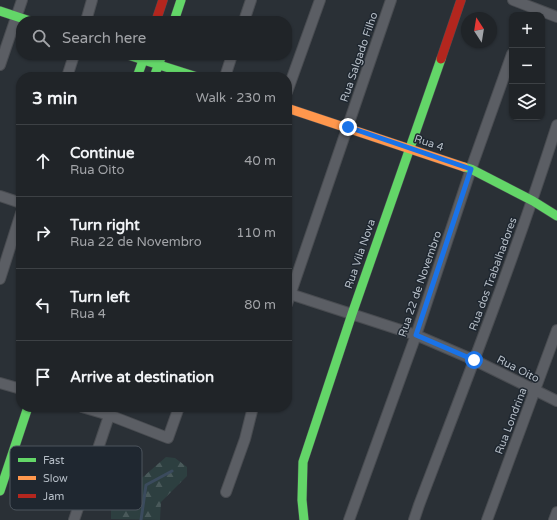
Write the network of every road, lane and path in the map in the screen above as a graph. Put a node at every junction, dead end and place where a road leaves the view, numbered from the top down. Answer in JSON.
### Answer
{"nodes":[{"id":1,"x":22,"y":0,"type":"edge"},
{"id":2,"x":92,"y":0,"type":"edge"},
{"id":3,"x":163,"y":0,"type":"edge"},
{"id":4,"x":181,"y":0,"type":"edge"},
{"id":5,"x":251,"y":0,"type":"edge"},
{"id":6,"x":320,"y":0,"type":"edge"},
{"id":7,"x":391,"y":0,"type":"edge"},
{"id":8,"x":461,"y":0,"type":"edge"},
{"id":9,"x":513,"y":0,"type":"edge"},
{"id":10,"x":528,"y":7,"type":"edge"},
{"id":11,"x":0,"y":11,"type":"edge"},
{"id":12,"x":16,"y":16,"type":"edge"},
{"id":13,"x":87,"y":16,"type":"edge"},
{"id":14,"x":158,"y":16,"type":"edge"},
{"id":15,"x":176,"y":16,"type":"edge"},
{"id":16,"x":246,"y":16,"type":"edge"},
{"id":17,"x":557,"y":16,"type":"edge"},
{"id":18,"x":16,"y":17,"type":"joint"},
{"id":19,"x":72,"y":60,"type":"edge"},
{"id":20,"x":143,"y":60,"type":"edge"},
{"id":21,"x":148,"y":60,"type":"edge"},
{"id":22,"x":160,"y":60,"type":"edge"},
{"id":23,"x":230,"y":60,"type":"edge"},
{"id":24,"x":509,"y":62,"type":"edge"},
{"id":25,"x":0,"y":65,"type":"edge"},
{"id":26,"x":159,"y":65,"type":"junction"},
{"id":27,"x":69,"y":72,"type":"edge"},
{"id":28,"x":139,"y":72,"type":"edge"},
{"id":29,"x":156,"y":72,"type":"edge"},
{"id":30,"x":181,"y":72,"type":"edge"},
{"id":31,"x":227,"y":72,"type":"edge"},
{"id":32,"x":292,"y":78,"type":"edge"},
{"id":33,"x":292,"y":110,"type":"edge"},
{"id":34,"x":557,"y":125,"type":"edge"},
{"id":35,"x":348,"y":127,"type":"junction"},
{"id":36,"x":409,"y":149,"type":"junction"},
{"id":37,"x":471,"y":169,"type":"junction"},
{"id":38,"x":0,"y":196,"type":"edge"},
{"id":39,"x":16,"y":201,"type":"edge"},
{"id":40,"x":533,"y":202,"type":"junction"},
{"id":41,"x":557,"y":216,"type":"edge"},
{"id":42,"x":16,"y":229,"type":"edge"},
{"id":43,"x":0,"y":279,"type":"edge"},
{"id":44,"x":292,"y":286,"type":"edge"},
{"id":45,"x":292,"y":298,"type":"edge"},
{"id":46,"x":352,"y":314,"type":"junction"},
{"id":47,"x":557,"y":330,"type":"edge"},
{"id":48,"x":416,"y":335,"type":"junction"},
{"id":49,"x":474,"y":360,"type":"junction"},
{"id":50,"x":0,"y":383,"type":"edge"},
{"id":51,"x":16,"y":388,"type":"edge"},
{"id":52,"x":535,"y":391,"type":"junction"},
{"id":53,"x":557,"y":401,"type":"edge"},
{"id":54,"x":26,"y":412,"type":"edge"},
{"id":55,"x":111,"y":412,"type":"edge"},
{"id":56,"x":113,"y":412,"type":"edge"},
{"id":57,"x":177,"y":412,"type":"edge"},
{"id":58,"x":252,"y":412,"type":"edge"},
{"id":59,"x":15,"y":446,"type":"edge"},
{"id":60,"x":99,"y":446,"type":"edge"},
{"id":61,"x":10,"y":461,"type":"edge"},
{"id":62,"x":0,"y":491,"type":"edge"},
{"id":63,"x":226,"y":492,"type":"dead end"},
{"id":64,"x":77,"y":510,"type":"edge"},
{"id":65,"x":557,"y":512,"type":"edge"},
{"id":66,"x":74,"y":520,"type":"edge"},
{"id":67,"x":304,"y":520,"type":"edge"},
{"id":68,"x":349,"y":520,"type":"edge"},
{"id":69,"x":414,"y":520,"type":"edge"},
{"id":70,"x":487,"y":520,"type":"edge"},
{"id":71,"x":554,"y":520,"type":"edge"}],
"edges":[{"from":1,"to":12,"type":"street"},
{"from":2,"to":13,"type":"street"},
{"from":3,"to":14,"type":"street"},
{"from":4,"to":15,"type":"street"},
{"from":5,"to":16,"type":"street"},
{"from":6,"to":32,"type":"street"},
{"from":7,"to":35,"type":"street","name":"Rua Salgado Filho"},
{"from":8,"to":36,"type":"street","name":"Rua Vila Nova"},
{"from":9,"to":10,"type":"street"},
{"from":10,"to":17,"type":"street"},
{"from":11,"to":18,"type":"street"},
{"from":18,"to":25,"type":"street"},
{"from":19,"to":27,"type":"street"},
{"from":20,"to":28,"type":"street"},
{"from":21,"to":26,"type":"street"},
{"from":22,"to":26,"type":"street"},
{"from":23,"to":31,"type":"street"},
{"from":24,"to":37,"type":"street","name":"Rua 22 de Novembro"},
{"from":26,"to":29,"type":"street"},
{"from":26,"to":30,"type":"street"},
{"from":33,"to":35,"type":"street","name":"Rua 4"},
{"from":34,"to":40,"type":"street","name":"Rua dos Trabalhadores"},
{"from":35,"to":36,"type":"street","name":"Rua 4"},
{"from":35,"to":44,"type":"street","name":"Rua Salgado Filho"},
{"from":36,"to":37,"type":"street","name":"Rua 4"},
{"from":36,"to":46,"type":"street","name":"Rua Vila Nova"},
{"from":37,"to":40,"type":"street","name":"Rua 4"},
{"from":37,"to":48,"type":"street","name":"Rua 22 de Novembro"},
{"from":38,"to":39,"type":"street"},
{"from":40,"to":41,"type":"street","name":"Rua 4"},
{"from":40,"to":49,"type":"street","name":"Rua dos Trabalhadores"},
{"from":42,"to":43,"type":"street"},
{"from":45,"to":46,"type":"street","name":"Rua Oito"},
{"from":46,"to":48,"type":"street","name":"Rua Oito"},
{"from":46,"to":67,"type":"street","name":"Rua Vila Nova"},
{"from":47,"to":52,"type":"street","name":"Rua Londrina"},
{"from":48,"to":49,"type":"street","name":"Rua Oito"},
{"from":48,"to":68,"type":"street","name":"Rua 22 de Novembro"},
{"from":49,"to":52,"type":"street","name":"Rua Oito"},
{"from":49,"to":69,"type":"street","name":"Rua dos Trabalhadores"},
{"from":50,"to":51,"type":"street"},
{"from":52,"to":53,"type":"street","name":"Rua Oito"},
{"from":52,"to":70,"type":"street","name":"Rua Londrina"},
{"from":54,"to":59,"type":"street"},
{"from":55,"to":60,"type":"street"},
{"from":56,"to":57,"type":"street"},
{"from":58,"to":63,"type":"street"},
{"from":61,"to":62,"type":"street"},
{"from":64,"to":66,"type":"street"},
{"from":65,"to":71,"type":"street"}]}
